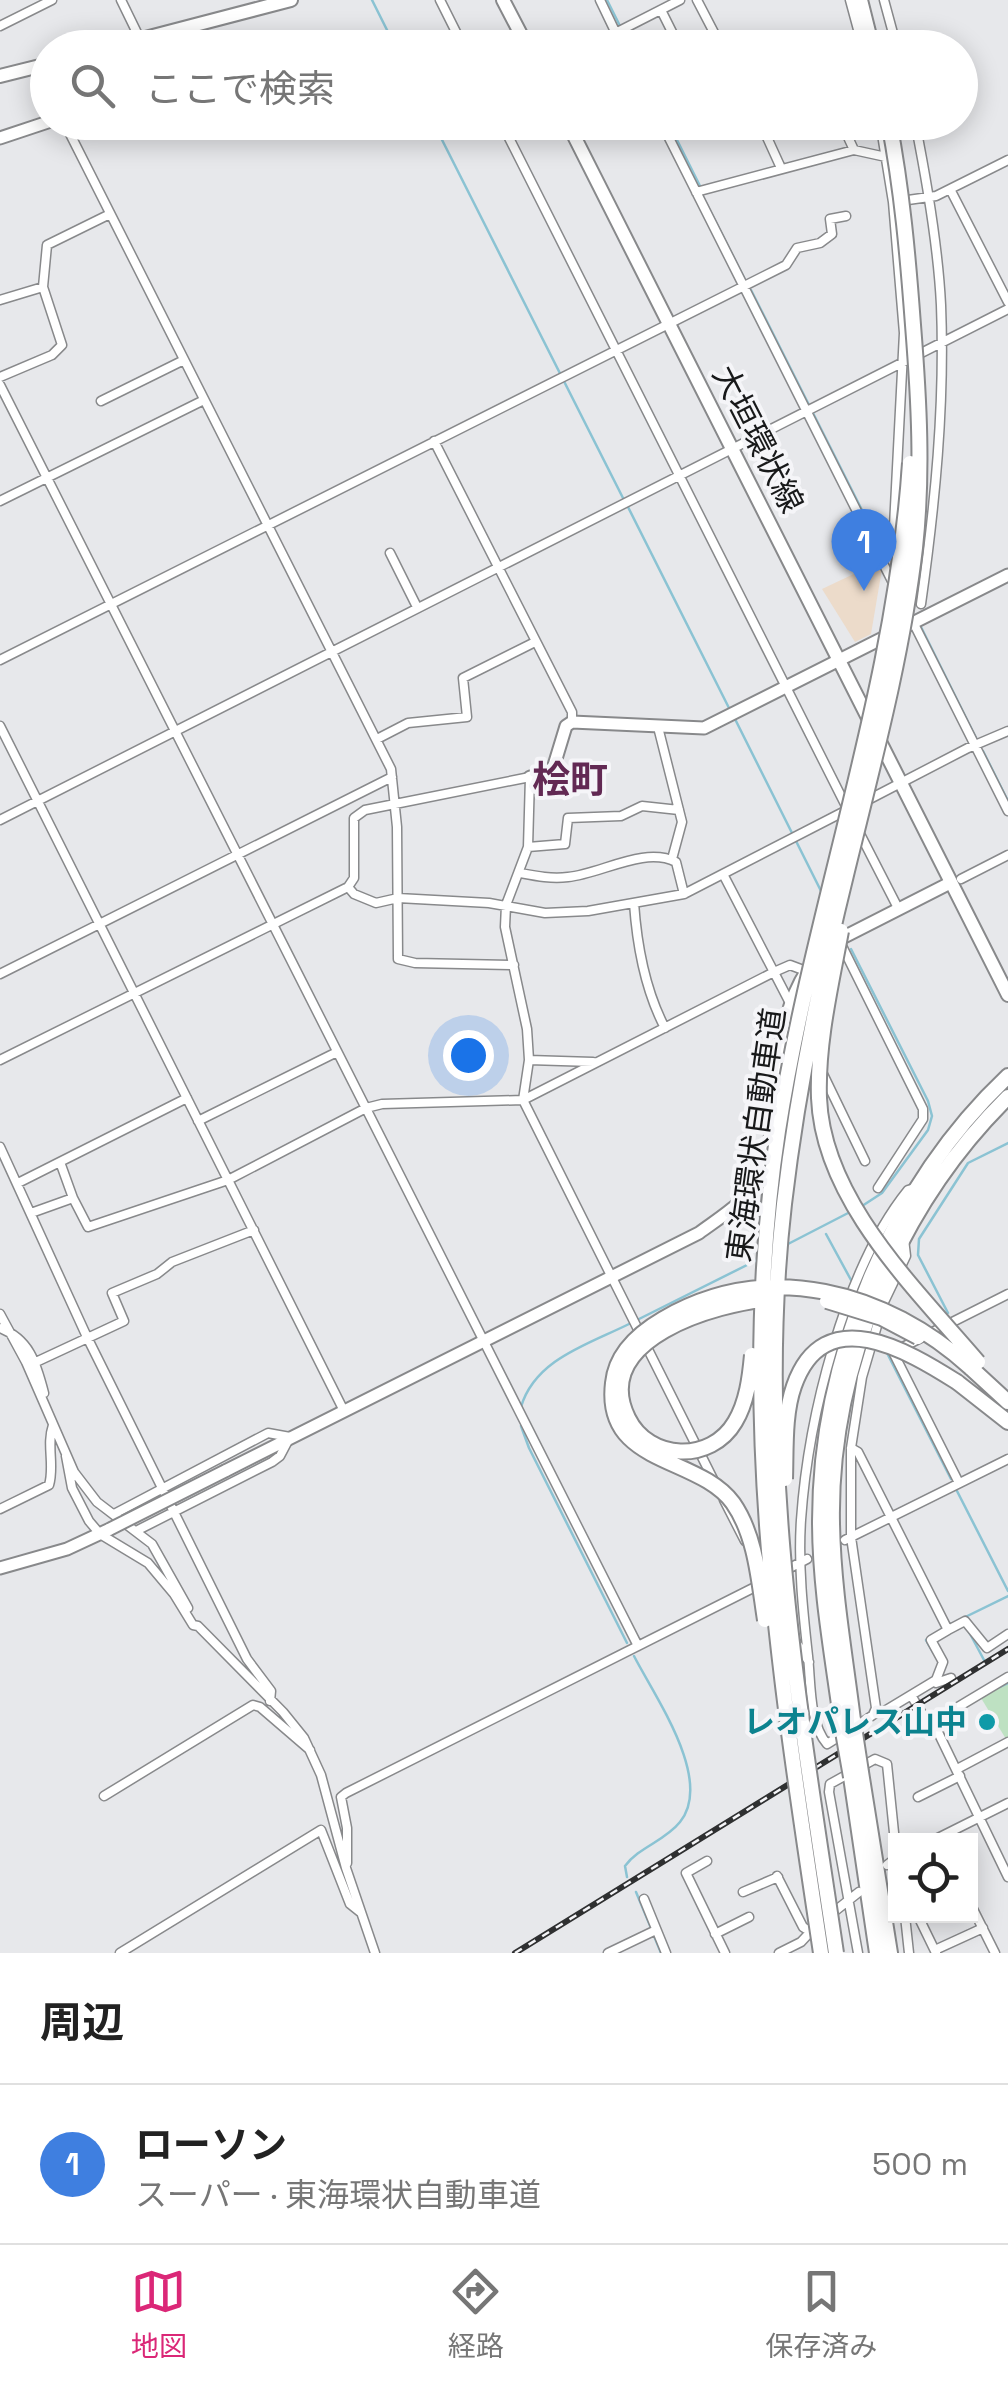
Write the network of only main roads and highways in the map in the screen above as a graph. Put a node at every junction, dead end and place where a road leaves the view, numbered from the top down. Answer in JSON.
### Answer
{"nodes":[{"id":1,"x":292,"y":0,"type":"edge"},
{"id":2,"x":503,"y":0,"type":"edge"},
{"id":3,"x":860,"y":0,"type":"edge"},
{"id":4,"x":175,"y":30,"type":"edge"},
{"id":5,"x":519,"y":30,"type":"edge"},
{"id":6,"x":868,"y":30,"type":"edge"},
{"id":7,"x":30,"y":68,"type":"edge"},
{"id":8,"x":0,"y":74,"type":"edge"},
{"id":9,"x":576,"y":140,"type":"edge"},
{"id":10,"x":892,"y":140,"type":"edge"},
{"id":11,"x":914,"y":332,"type":"junction"},
{"id":12,"x":874,"y":764,"type":"junction"},
{"id":13,"x":1008,"y":995,"type":"edge"},
{"id":14,"x":1008,"y":1076,"type":"edge"},
{"id":15,"x":1008,"y":1097,"type":"edge"},
{"id":16,"x":778,"y":1136,"type":"junction"},
{"id":17,"x":968,"y":1372,"type":"junction"},
{"id":18,"x":1008,"y":1394,"type":"edge"},
{"id":19,"x":1008,"y":1402,"type":"edge"},
{"id":20,"x":1008,"y":1419,"type":"edge"},
{"id":21,"x":848,"y":1723,"type":"junction"},
{"id":22,"x":802,"y":1730,"type":"junction"},
{"id":23,"x":856,"y":1775,"type":"junction"},
{"id":24,"x":800,"y":1808,"type":"junction"},
{"id":25,"x":822,"y":1953,"type":"edge"},
{"id":26,"x":836,"y":1953,"type":"edge"},
{"id":27,"x":878,"y":1953,"type":"edge"},
{"id":28,"x":890,"y":1953,"type":"edge"}],
"edges":[{"from":1,"to":4,"type":"main road"},
{"from":2,"to":5,"type":"main road"},
{"from":3,"to":6,"type":"highway"},
{"from":7,"to":8,"type":"main road"},
{"from":9,"to":13,"type":"main road","name":"大垣環状線"},
{"from":10,"to":11,"type":"highway","name":"東海環状自動車道","bridge":true},
{"from":11,"to":12,"type":"highway","name":"東海環状自動車道","bridge":true},
{"from":11,"to":16,"type":"highway","name":"東海環状自動車道","bridge":true},
{"from":12,"to":17,"type":"highway","bridge":true},
{"from":12,"to":22,"type":"highway","name":"東海環状自動車道","bridge":true},
{"from":14,"to":21,"type":"highway"},
{"from":15,"to":21,"type":"highway"},
{"from":16,"to":17,"type":"highway","bridge":true},
{"from":16,"to":24,"type":"highway","name":"東海環状自動車道","bridge":true},
{"from":17,"to":18,"type":"highway"},
{"from":17,"to":19,"type":"highway"},
{"from":17,"to":20,"type":"highway"},
{"from":17,"to":22,"type":"highway","bridge":true},
{"from":17,"to":24,"type":"highway","bridge":true},
{"from":21,"to":23,"type":"highway","bridge":true},
{"from":22,"to":26,"type":"highway","name":"東海環状自動車道","bridge":true},
{"from":23,"to":27,"type":"highway"},
{"from":23,"to":28,"type":"highway"},
{"from":24,"to":25,"type":"highway","name":"東海環状自動車道","bridge":true}]}
